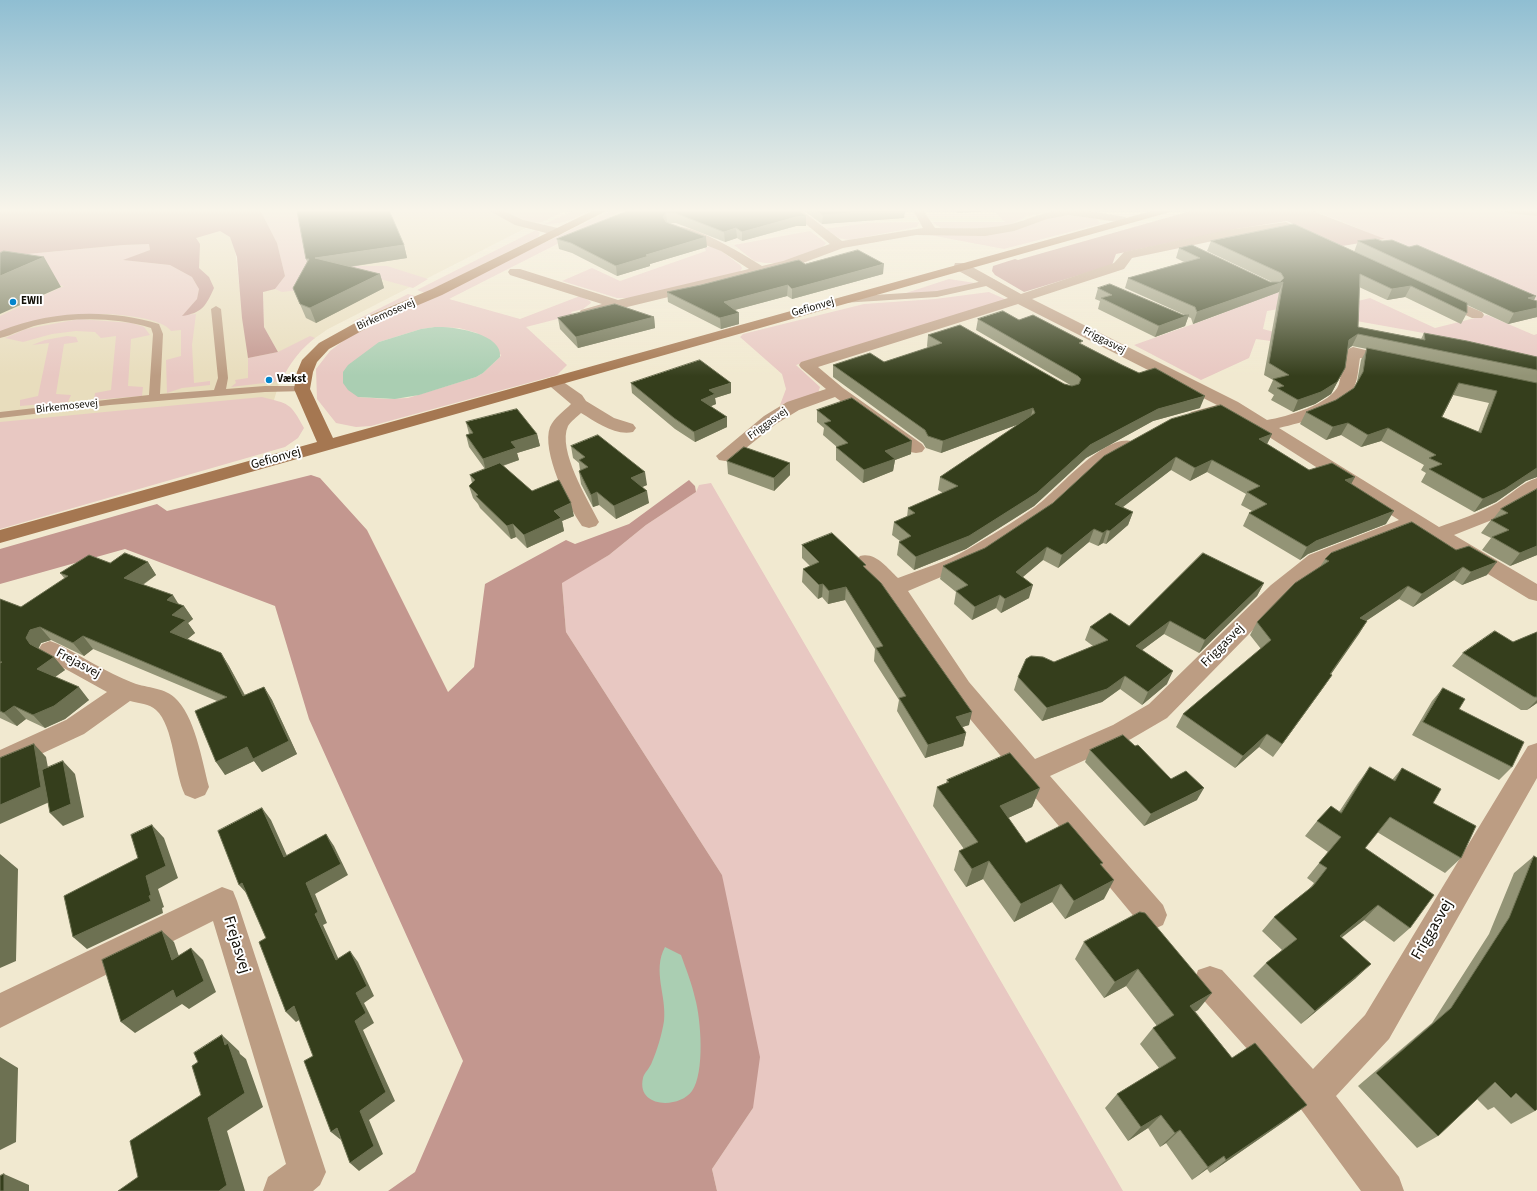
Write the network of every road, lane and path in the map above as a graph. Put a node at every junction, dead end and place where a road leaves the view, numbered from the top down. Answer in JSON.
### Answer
{"nodes":[{"id":1,"x":490,"y":266,"type":"edge"},
{"id":2,"x":753,"y":266,"type":"edge"},
{"id":3,"x":780,"y":266,"type":"edge"},
{"id":4,"x":960,"y":266,"type":"joint"},
{"id":5,"x":1119,"y":266,"type":"edge"},
{"id":6,"x":760,"y":270,"type":"junction"},
{"id":7,"x":515,"y":272,"type":"dead end"},
{"id":8,"x":1086,"y":278,"type":"junction"},
{"id":9,"x":992,"y":282,"type":"junction"},
{"id":10,"x":1107,"y":287,"type":"edge"},
{"id":11,"x":1428,"y":292,"type":"edge"},
{"id":12,"x":1018,"y":298,"type":"junction"},
{"id":13,"x":841,"y":300,"type":"junction"},
{"id":14,"x":617,"y":304,"type":"junction"},
{"id":15,"x":216,"y":309,"type":"dead end"},
{"id":16,"x":1478,"y":315,"type":"dead end"},
{"id":17,"x":578,"y":316,"type":"edge"},
{"id":18,"x":946,"y":321,"type":"junction"},
{"id":19,"x":966,"y":333,"type":"edge"},
{"id":20,"x":0,"y":335,"type":"edge"},
{"id":21,"x":1411,"y":364,"type":"edge"},
{"id":22,"x":553,"y":382,"type":"junction"},
{"id":23,"x":302,"y":389,"type":"junction"},
{"id":24,"x":837,"y":391,"type":"junction"},
{"id":25,"x":219,"y":392,"type":"junction"},
{"id":26,"x":154,"y":399,"type":"junction"},
{"id":27,"x":580,"y":405,"type":"junction"},
{"id":28,"x":1232,"y":406,"type":"junction"},
{"id":29,"x":0,"y":414,"type":"edge"},
{"id":30,"x":1175,"y":422,"type":"edge"},
{"id":31,"x":1264,"y":426,"type":"junction"},
{"id":32,"x":627,"y":428,"type":"dead end"},
{"id":33,"x":1146,"y":434,"type":"edge"},
{"id":34,"x":327,"y":445,"type":"junction"},
{"id":35,"x":916,"y":448,"type":"dead end"},
{"id":36,"x":725,"y":456,"type":"dead end"},
{"id":37,"x":1537,"y":484,"type":"edge"},
{"id":38,"x":1415,"y":520,"type":"junction"},
{"id":39,"x":589,"y":522,"type":"dead end"},
{"id":40,"x":1438,"y":534,"type":"junction"},
{"id":41,"x":0,"y":537,"type":"edge"},
{"id":42,"x":867,"y":562,"type":"dead end"},
{"id":43,"x":895,"y":588,"type":"junction"},
{"id":44,"x":1537,"y":594,"type":"edge"},
{"id":45,"x":50,"y":650,"type":"dead end"},
{"id":46,"x":126,"y":691,"type":"junction"},
{"id":47,"x":1537,"y":754,"type":"edge"},
{"id":48,"x":0,"y":762,"type":"edge"},
{"id":49,"x":1031,"y":773,"type":"junction"},
{"id":50,"x":195,"y":787,"type":"dead end"},
{"id":51,"x":1152,"y":915,"type":"dead end"},
{"id":52,"x":1210,"y":982,"type":"dead end"},
{"id":53,"x":0,"y":1011,"type":"edge"},
{"id":54,"x":1313,"y":1095,"type":"junction"},
{"id":55,"x":282,"y":1191,"type":"edge"},
{"id":56,"x":1385,"y":1191,"type":"edge"}],
"edges":[{"from":1,"to":23,"type":"street","name":"Birkemosevej"},
{"from":2,"to":6,"type":"street"},
{"from":3,"to":6,"type":"street"},
{"from":4,"to":9,"type":"street","name":"Friggasvej"},
{"from":4,"to":13,"type":"street","name":"Gefionvej"},
{"from":5,"to":8,"type":"street"},
{"from":6,"to":14,"type":"street"},
{"from":7,"to":14,"type":"street"},
{"from":8,"to":10,"type":"street"},
{"from":8,"to":12,"type":"street"},
{"from":9,"to":12,"type":"street","name":"Friggasvej"},
{"from":9,"to":13,"type":"lane"},
{"from":11,"to":16,"type":"street"},
{"from":12,"to":18,"type":"street"},
{"from":12,"to":28,"type":"street","name":"Friggasvej"},
{"from":13,"to":22,"type":"street","name":"Gefionvej"},
{"from":14,"to":17,"type":"street"},
{"from":15,"to":25,"type":"lane"},
{"from":18,"to":19,"type":"street"},
{"from":18,"to":24,"type":"street"},
{"from":20,"to":26,"type":"lane"},
{"from":21,"to":31,"type":"street"},
{"from":22,"to":27,"type":"street"},
{"from":22,"to":34,"type":"street","name":"Gefionvej"},
{"from":23,"to":25,"type":"lane","name":"Birkemosevej"},
{"from":23,"to":34,"type":"street"},
{"from":24,"to":35,"type":"street"},
{"from":24,"to":36,"type":"street","name":"Friggasvej"},
{"from":25,"to":26,"type":"lane","name":"Birkemosevej"},
{"from":26,"to":29,"type":"lane","name":"Birkemosevej"},
{"from":27,"to":32,"type":"street"},
{"from":27,"to":39,"type":"street"},
{"from":28,"to":30,"type":"street"},
{"from":28,"to":31,"type":"street","name":"Friggasvej"},
{"from":31,"to":38,"type":"street","name":"Friggasvej"},
{"from":33,"to":43,"type":"street"},
{"from":34,"to":41,"type":"street","name":"Gefionvej"},
{"from":37,"to":40,"type":"street"},
{"from":38,"to":40,"type":"street","name":"Friggasvej"},
{"from":38,"to":49,"type":"street","name":"Friggasvej"},
{"from":40,"to":44,"type":"street","name":"Friggasvej"},
{"from":42,"to":43,"type":"street"},
{"from":43,"to":49,"type":"street"},
{"from":45,"to":46,"type":"street","name":"Frejasvej"},
{"from":46,"to":48,"type":"street"},
{"from":46,"to":50,"type":"street","name":"Frejasvej"},
{"from":47,"to":54,"type":"street","name":"Friggasvej"},
{"from":49,"to":51,"type":"street"},
{"from":52,"to":54,"type":"street"},
{"from":53,"to":55,"type":"street","name":"Frejasvej"},
{"from":54,"to":56,"type":"street"}]}
